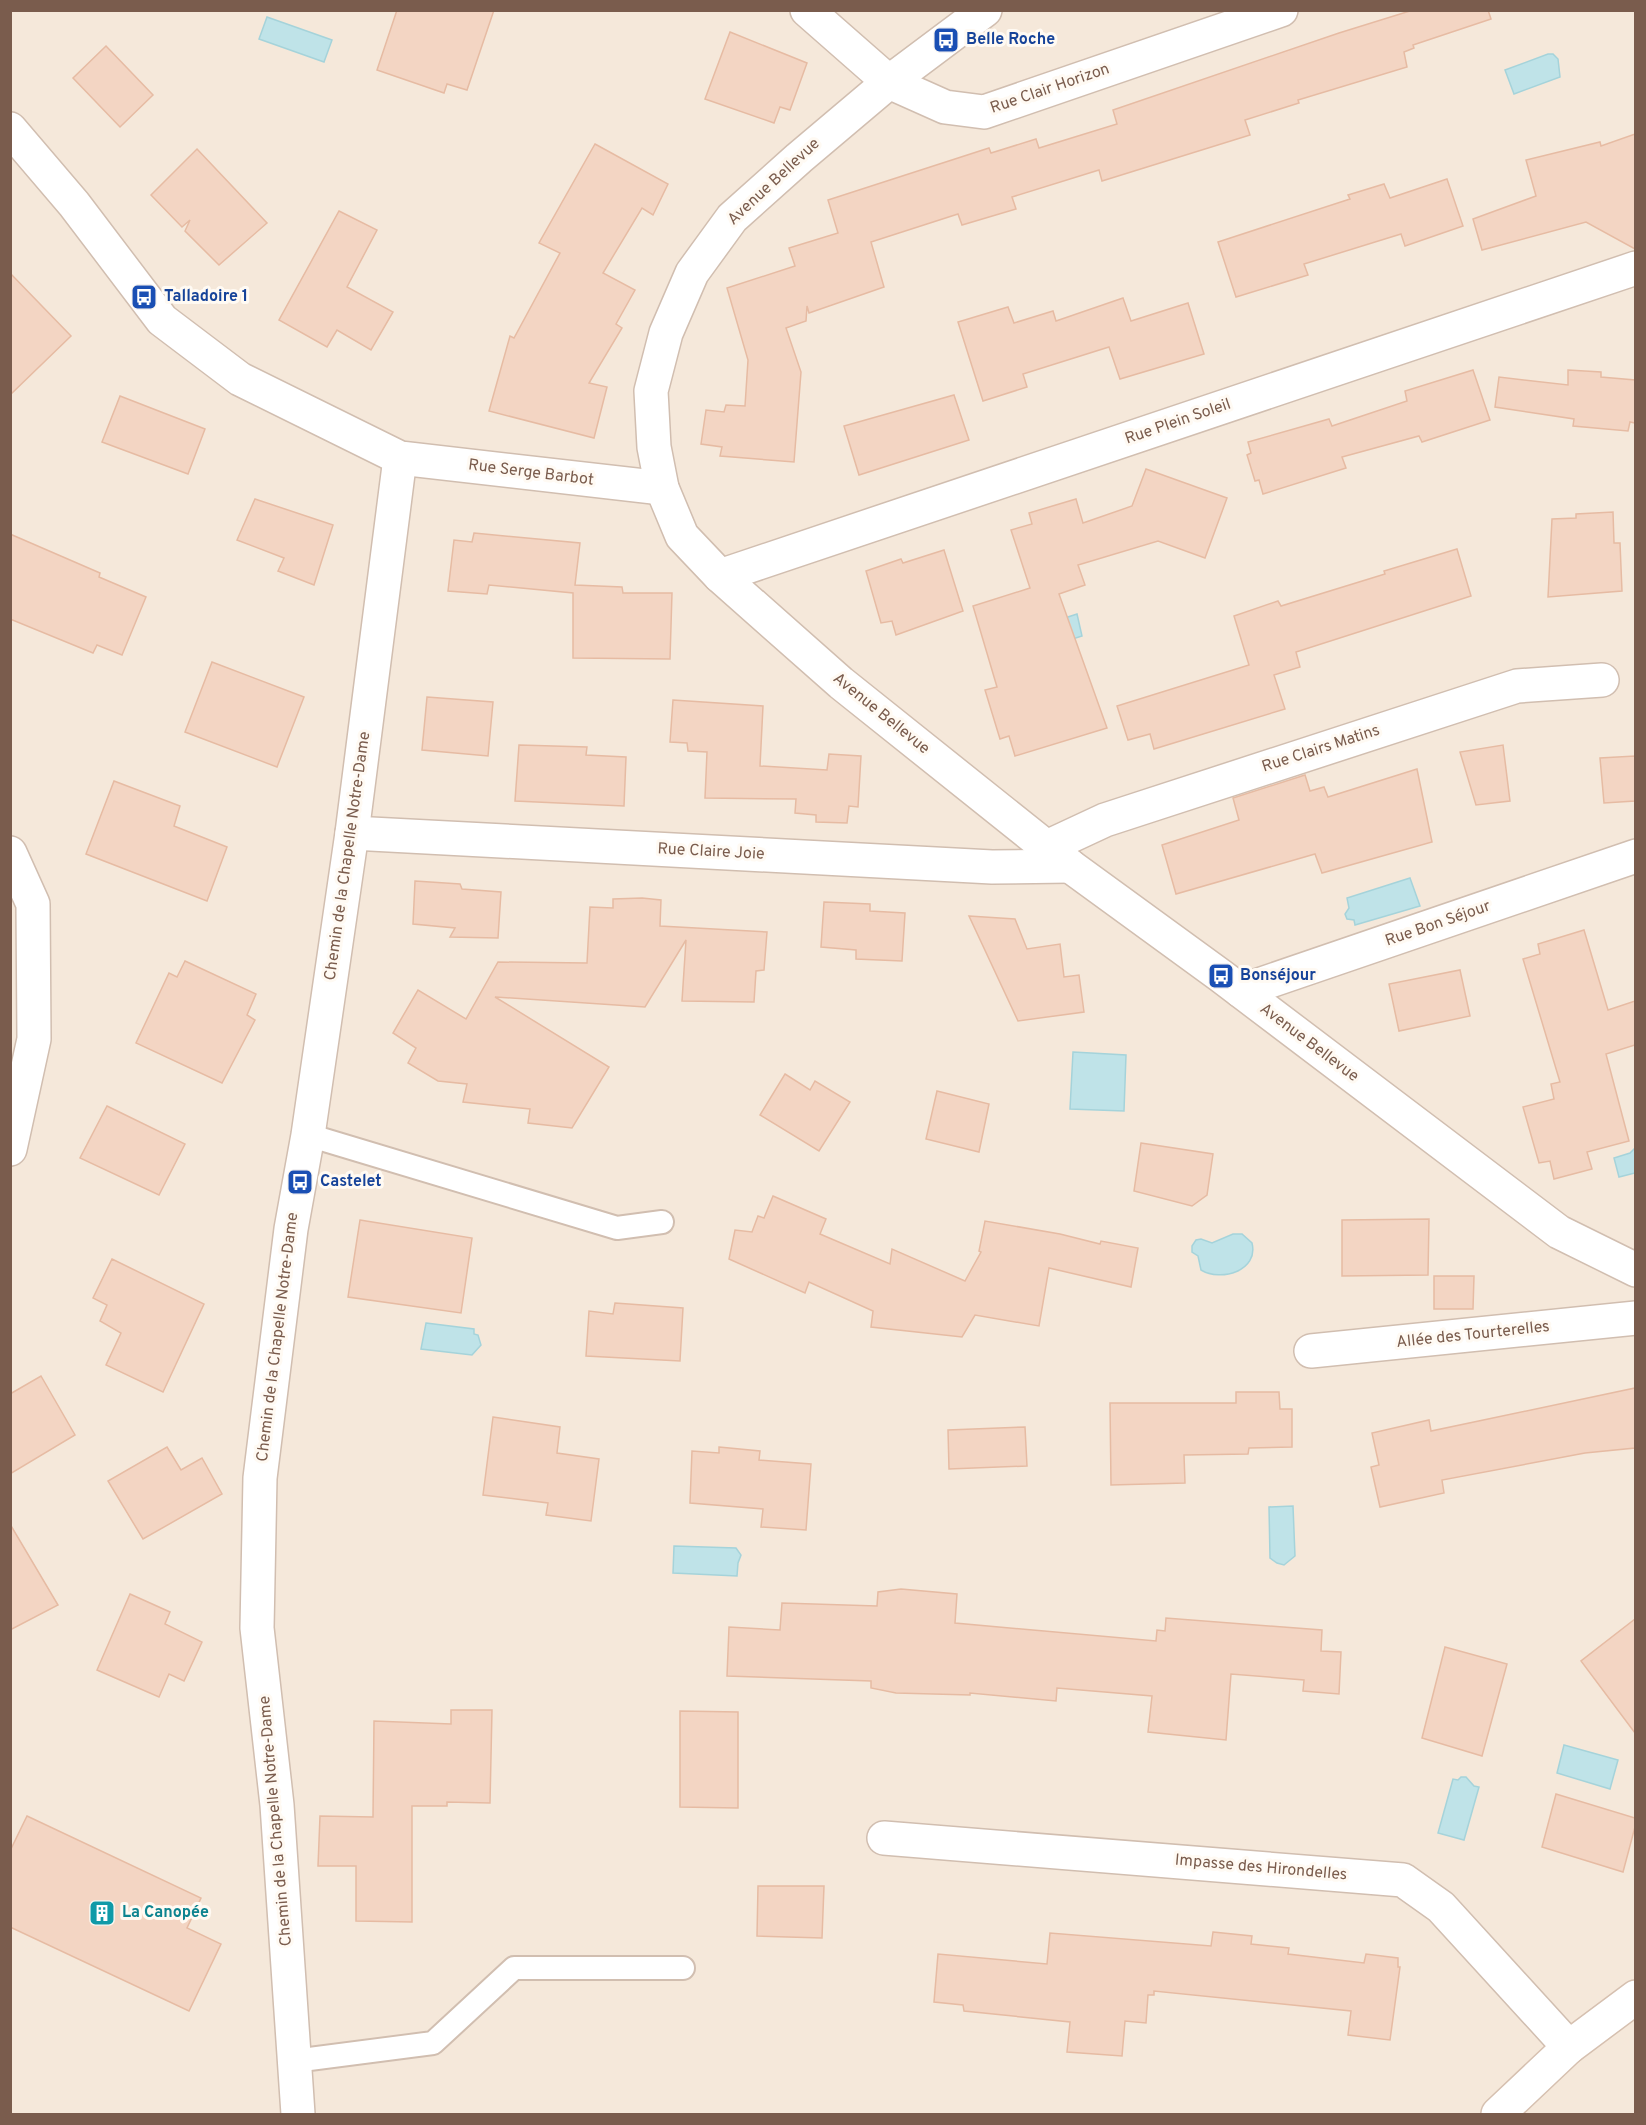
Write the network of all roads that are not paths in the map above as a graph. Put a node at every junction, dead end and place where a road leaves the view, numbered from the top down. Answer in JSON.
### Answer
{"nodes":[{"id":1,"x":807,"y":10,"type":"edge"},
{"id":2,"x":986,"y":10,"type":"edge"},
{"id":3,"x":1281,"y":10,"type":"edge"},
{"id":4,"x":889,"y":82,"type":"junction"},
{"id":5,"x":10,"y":129,"type":"edge"},
{"id":6,"x":1635,"y":268,"type":"edge"},
{"id":7,"x":400,"y":458,"type":"junction"},
{"id":8,"x":662,"y":488,"type":"junction"},
{"id":9,"x":720,"y":576,"type":"junction"},
{"id":10,"x":1602,"y":680,"type":"dead end"},
{"id":11,"x":352,"y":833,"type":"junction"},
{"id":12,"x":10,"y":853,"type":"edge"},
{"id":13,"x":1059,"y":856,"type":"junction"},
{"id":14,"x":1635,"y":856,"type":"edge"},
{"id":15,"x":1242,"y":991,"type":"junction"},
{"id":16,"x":309,"y":1135,"type":"junction"},
{"id":17,"x":10,"y":1149,"type":"edge"},
{"id":18,"x":662,"y":1222,"type":"dead end"},
{"id":19,"x":1635,"y":1270,"type":"edge"},
{"id":20,"x":1635,"y":1318,"type":"edge"},
{"id":21,"x":1311,"y":1351,"type":"dead end"},
{"id":22,"x":884,"y":1838,"type":"dead end"},
{"id":23,"x":683,"y":1968,"type":"dead end"},
{"id":24,"x":1635,"y":1997,"type":"edge"},
{"id":25,"x":1569,"y":2047,"type":"junction"},
{"id":26,"x":294,"y":2061,"type":"junction"},
{"id":27,"x":298,"y":2115,"type":"edge"},
{"id":28,"x":1498,"y":2115,"type":"edge"}],
"edges":[{"from":1,"to":4,"type":"street","name":"Rue Clair Horizon"},
{"from":2,"to":4,"type":"street","name":"Avenue Bellevue"},
{"from":3,"to":4,"type":"street","name":"Rue Clair Horizon"},
{"from":4,"to":8,"type":"street","name":"Avenue Bellevue"},
{"from":5,"to":7,"type":"street","name":"Rue Serge Barbot"},
{"from":6,"to":9,"type":"street","name":"Rue Plein Soleil"},
{"from":7,"to":8,"type":"street","name":"Rue Serge Barbot"},
{"from":7,"to":11,"type":"street","name":"Chemin de la Chapelle Notre-Dame"},
{"from":8,"to":9,"type":"street","name":"Avenue Bellevue"},
{"from":9,"to":13,"type":"street","name":"Avenue Bellevue"},
{"from":10,"to":13,"type":"street","name":"Rue Clairs Matins"},
{"from":11,"to":13,"type":"street","name":"Rue Claire Joie"},
{"from":11,"to":16,"type":"street","name":"Chemin de la Chapelle Notre-Dame"},
{"from":12,"to":17,"type":"street"},
{"from":13,"to":15,"type":"street","name":"Avenue Bellevue"},
{"from":14,"to":15,"type":"street","name":"Rue Bon Séjour"},
{"from":15,"to":19,"type":"street","name":"Avenue Bellevue"},
{"from":16,"to":18,"type":"lane"},
{"from":16,"to":26,"type":"street","name":"Chemin de la Chapelle Notre-Dame"},
{"from":20,"to":21,"type":"street","name":"Allée des Tourterelles"},
{"from":22,"to":25,"type":"street","name":"Impasse des Hirondelles"},
{"from":23,"to":26,"type":"lane"},
{"from":24,"to":25,"type":"street"},
{"from":25,"to":28,"type":"street"},
{"from":26,"to":27,"type":"street","name":"Chemin de la Chapelle Notre-Dame"}]}
